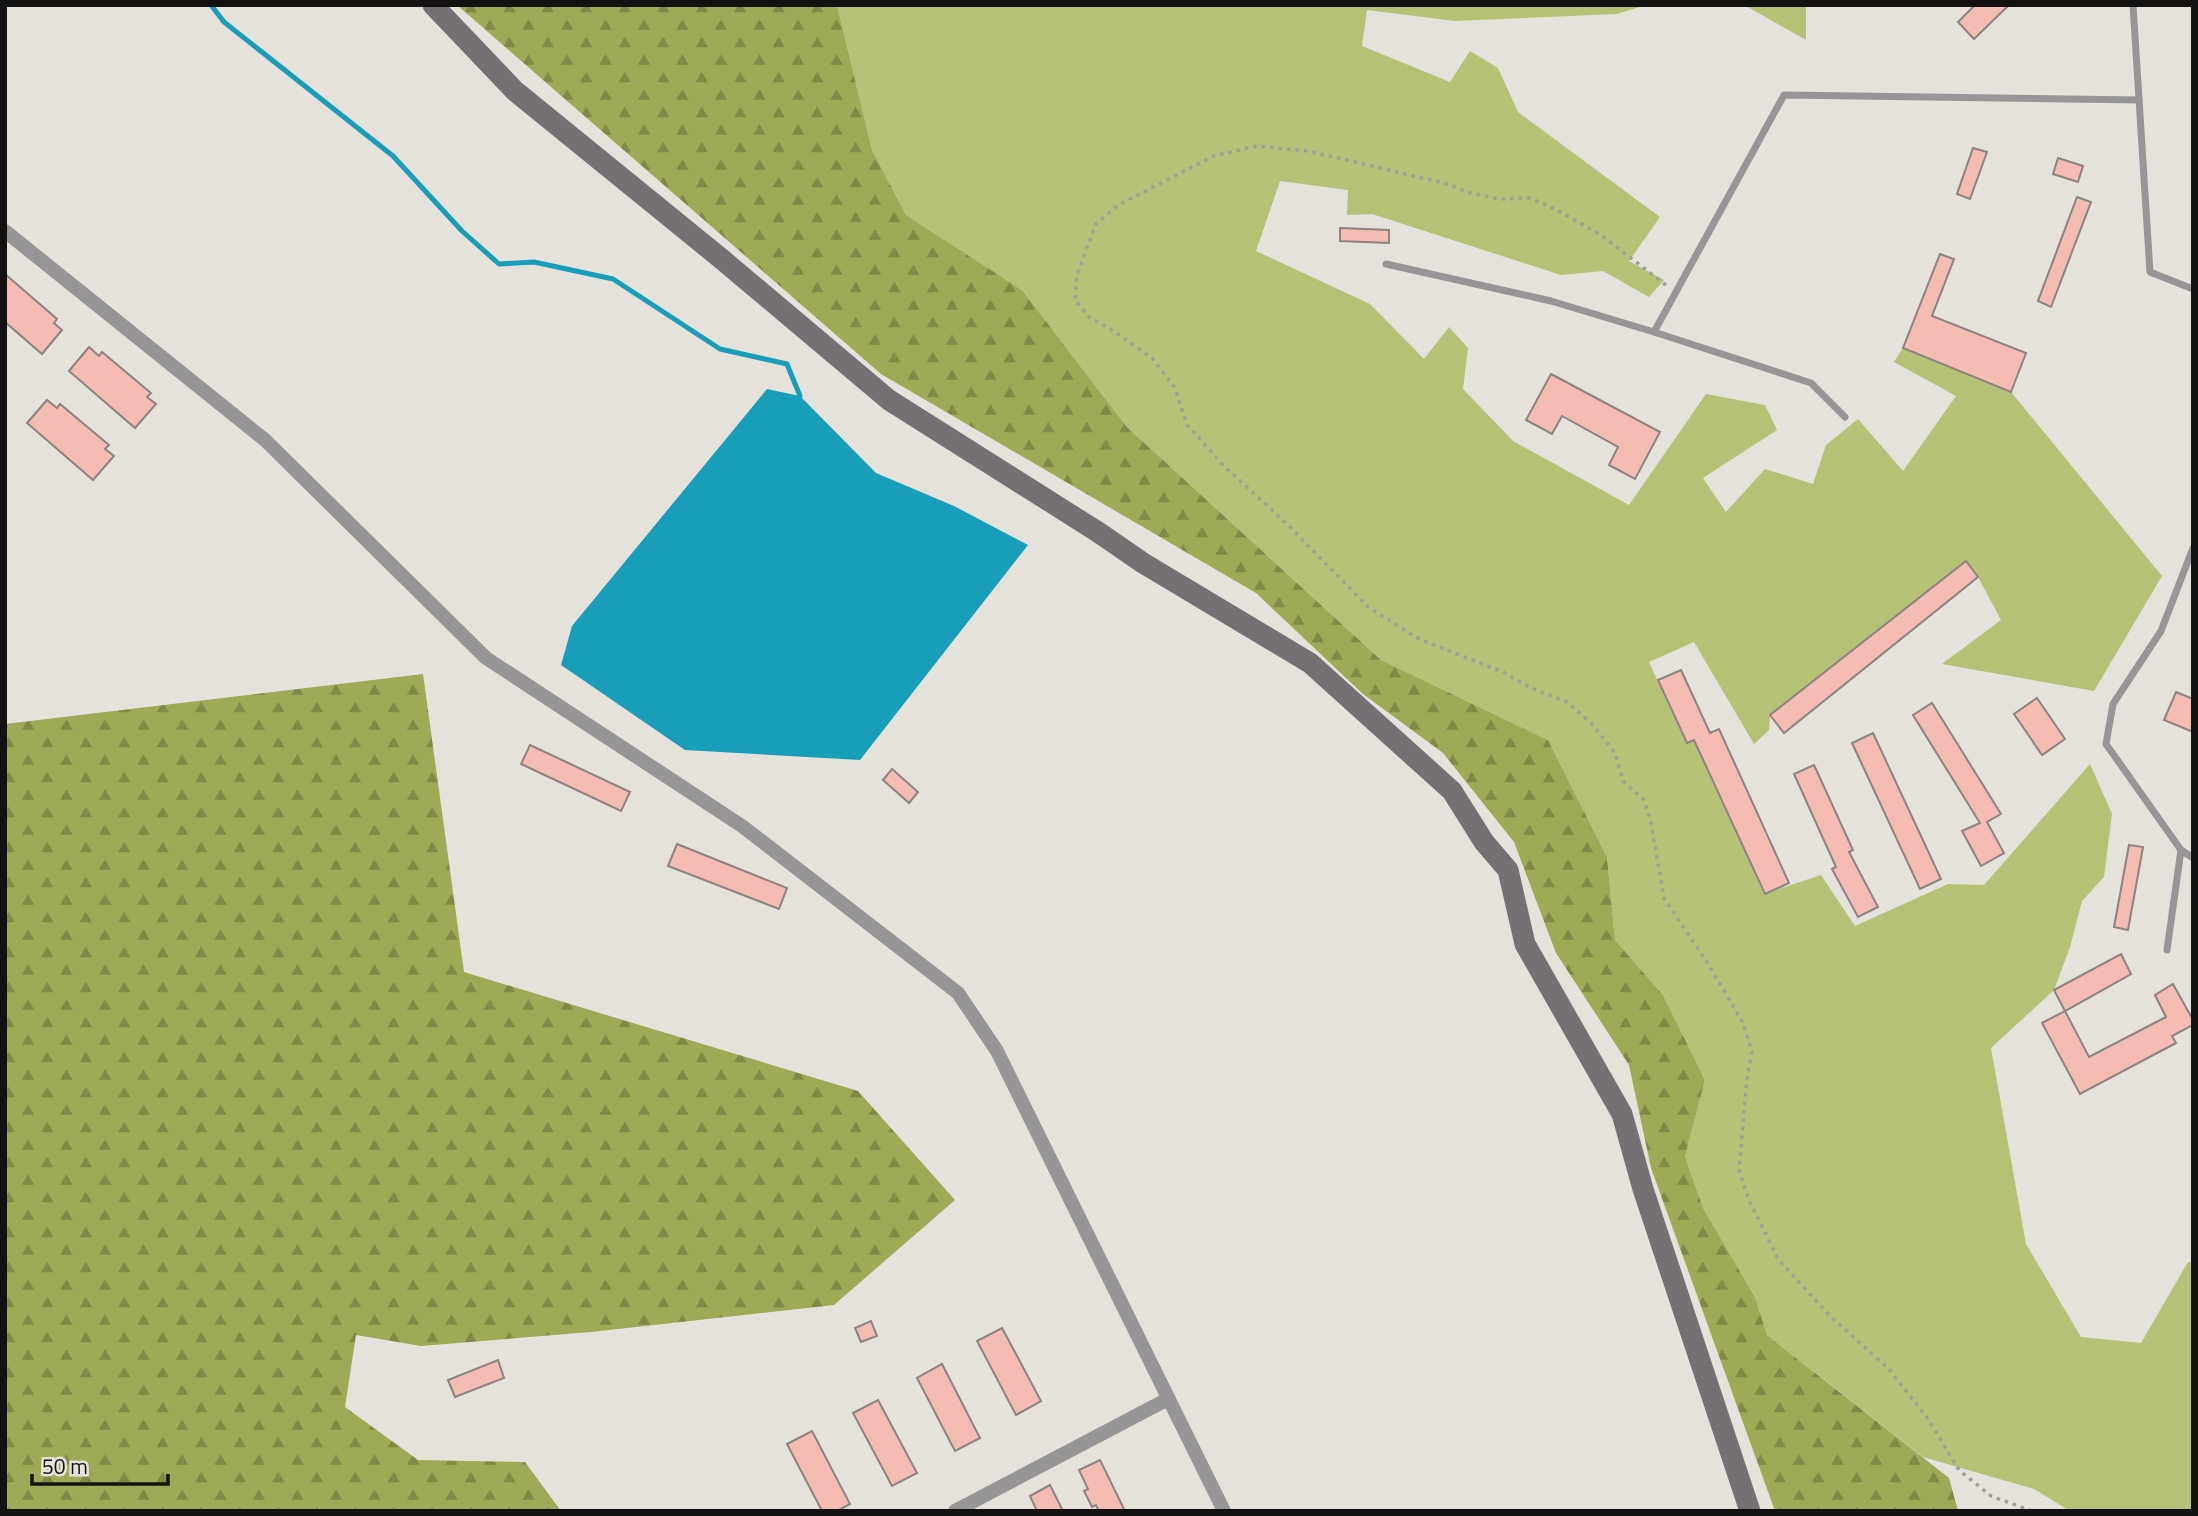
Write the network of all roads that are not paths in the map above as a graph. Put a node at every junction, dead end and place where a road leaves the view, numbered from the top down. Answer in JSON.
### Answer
{"nodes":[{"id":1,"x":433,"y":5,"type":"edge"},
{"id":2,"x":2133,"y":5,"type":"edge"},
{"id":3,"x":2139,"y":100,"type":"junction"},
{"id":4,"x":5,"y":232,"type":"edge"},
{"id":5,"x":1386,"y":264,"type":"dead end"},
{"id":6,"x":2193,"y":289,"type":"edge"},
{"id":7,"x":1654,"y":332,"type":"junction"},
{"id":8,"x":1845,"y":417,"type":"dead end"},
{"id":9,"x":2193,"y":548,"type":"edge"},
{"id":10,"x":2181,"y":850,"type":"junction"},
{"id":11,"x":2193,"y":858,"type":"edge"},
{"id":12,"x":2166,"y":950,"type":"dead end"},
{"id":13,"x":1168,"y":1398,"type":"junction"},
{"id":14,"x":956,"y":1511,"type":"edge"},
{"id":15,"x":1224,"y":1511,"type":"edge"},
{"id":16,"x":1750,"y":1511,"type":"edge"}],
"edges":[{"from":1,"to":16,"type":"street"},
{"from":2,"to":3,"type":"lane"},
{"from":3,"to":6,"type":"lane"},
{"from":3,"to":7,"type":"lane"},
{"from":4,"to":13,"type":"street"},
{"from":5,"to":7,"type":"lane"},
{"from":7,"to":8,"type":"lane"},
{"from":9,"to":10,"type":"lane"},
{"from":10,"to":11,"type":"lane"},
{"from":10,"to":12,"type":"lane"},
{"from":13,"to":14,"type":"street"},
{"from":13,"to":15,"type":"street"}]}
